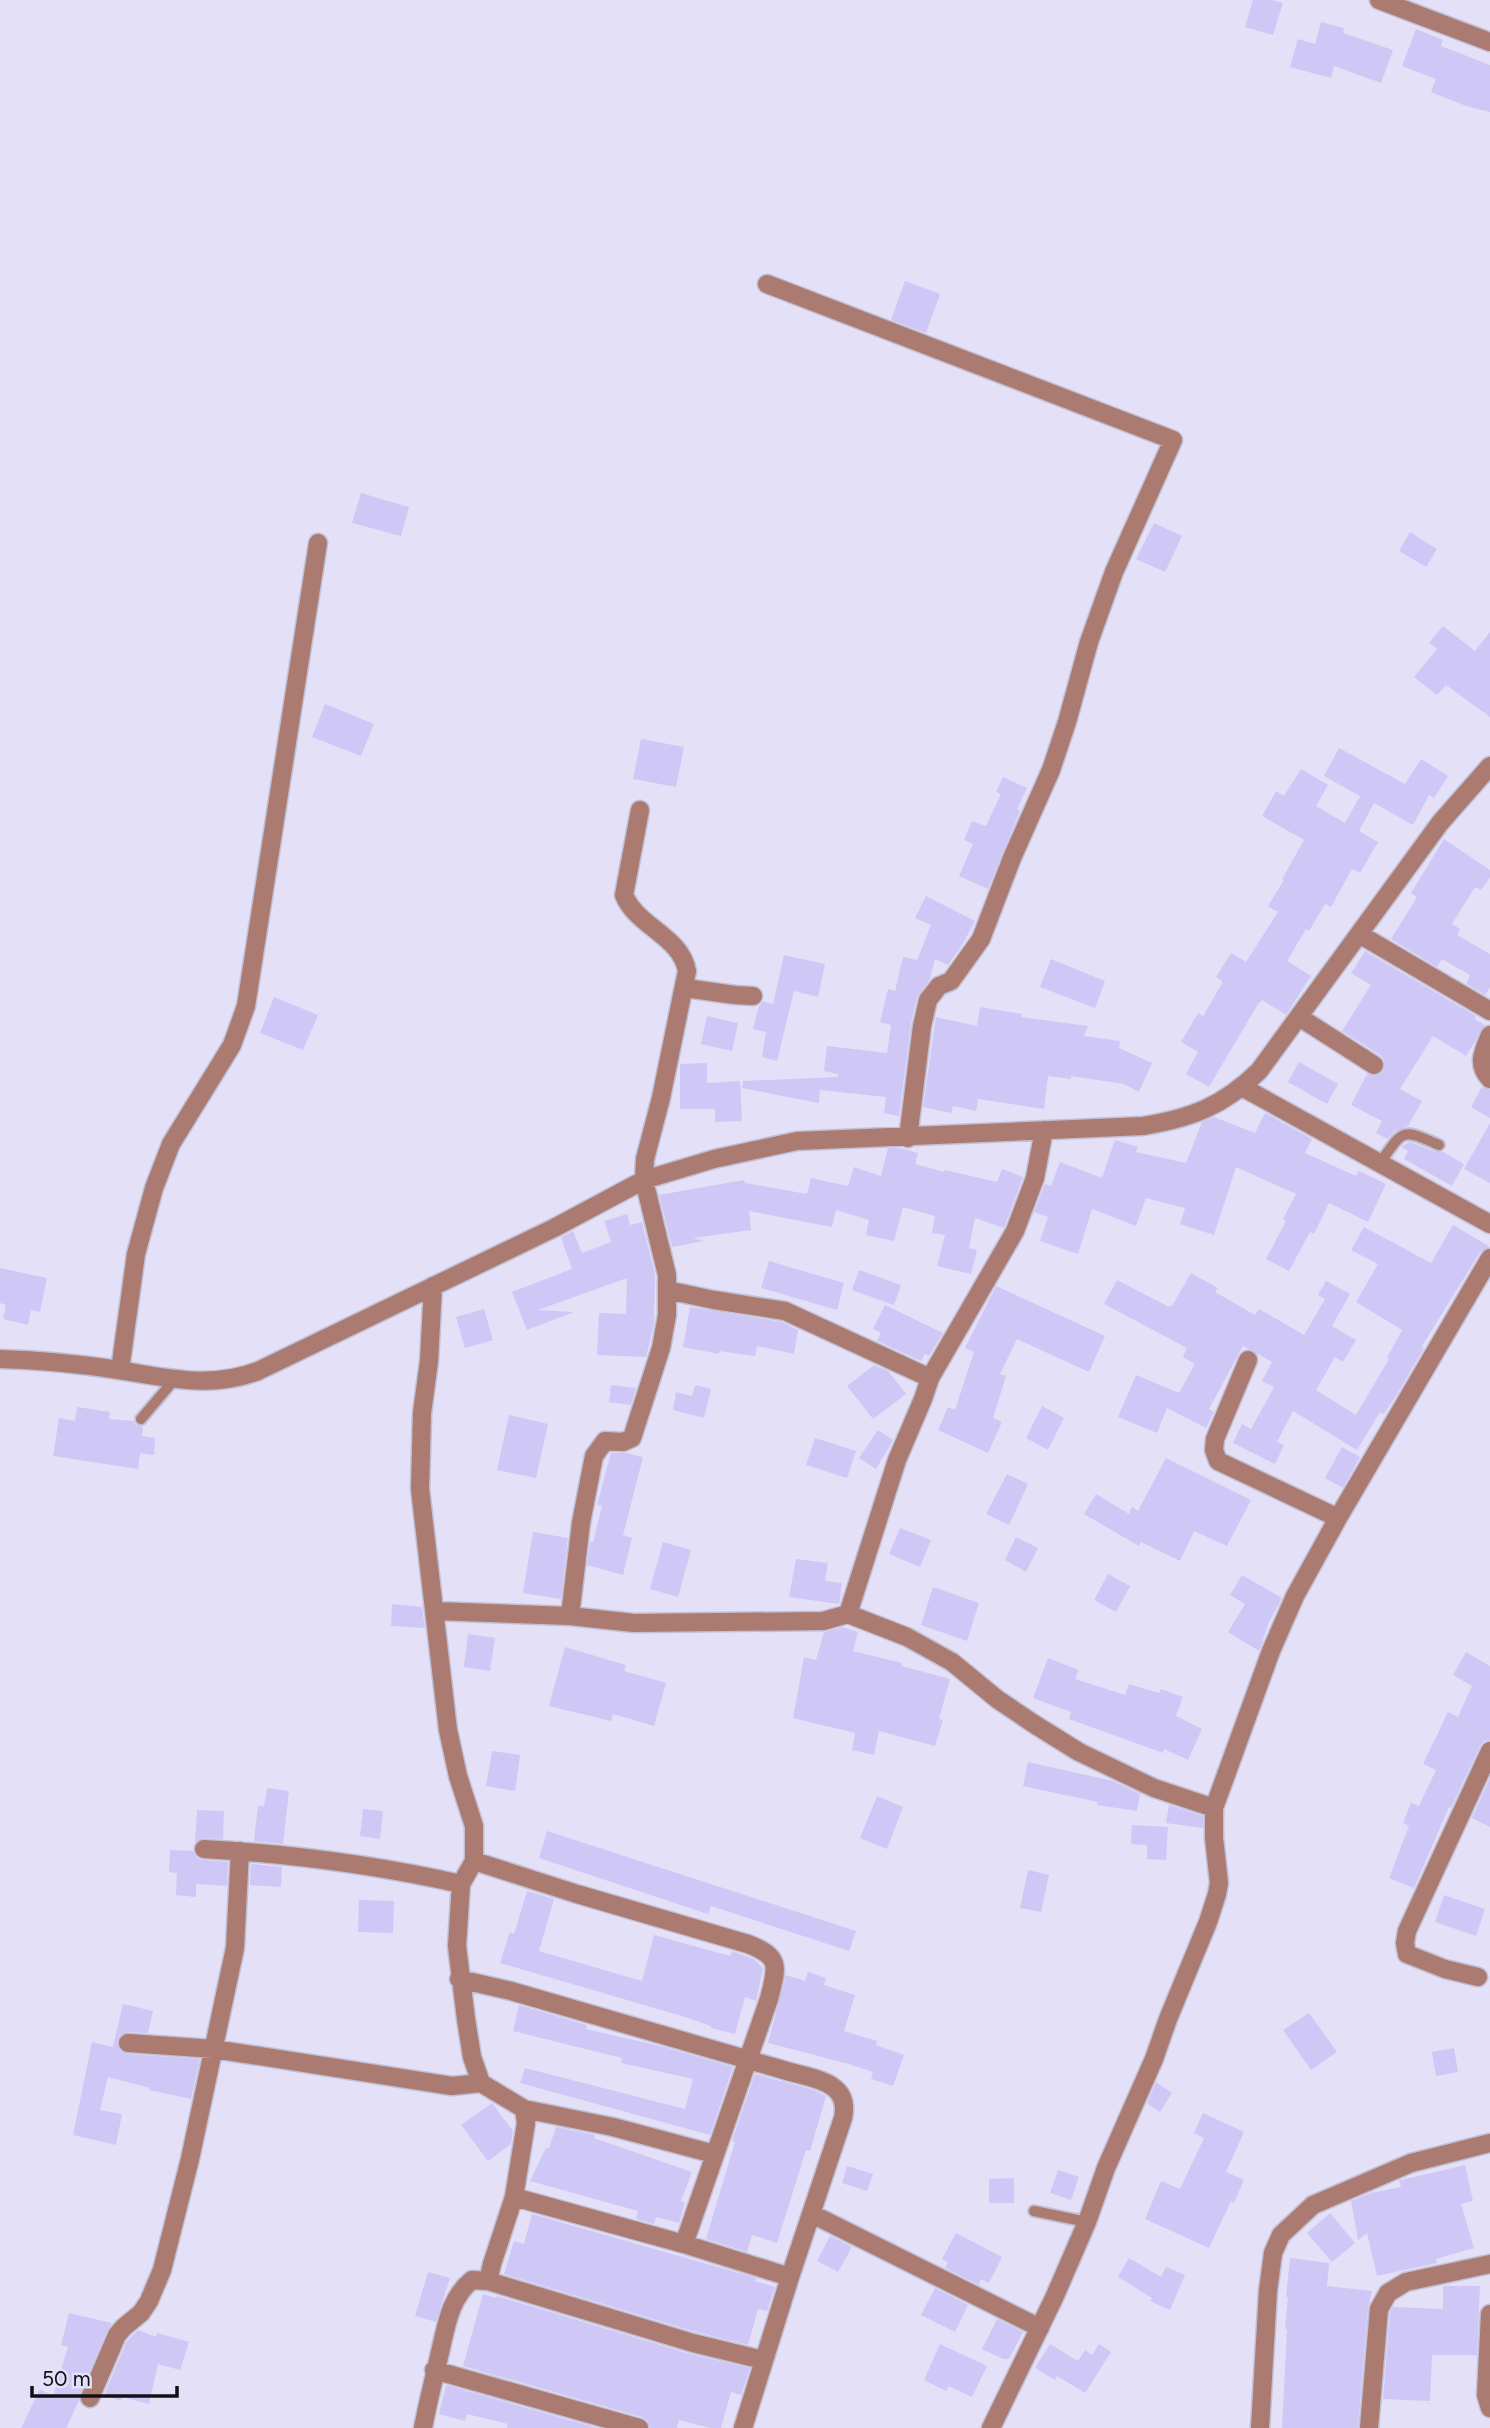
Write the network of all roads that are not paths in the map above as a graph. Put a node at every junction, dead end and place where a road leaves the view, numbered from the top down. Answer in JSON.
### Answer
{"nodes":[{"id":1,"x":1379,"y":0,"type":"edge"},
{"id":2,"x":1490,"y":42,"type":"edge"},
{"id":3,"x":767,"y":284,"type":"dead end"},
{"id":4,"x":318,"y":543,"type":"dead end"},
{"id":5,"x":1490,"y":766,"type":"edge"},
{"id":6,"x":640,"y":810,"type":"dead end"},
{"id":7,"x":1359,"y":934,"type":"junction"},
{"id":8,"x":685,"y":988,"type":"junction"},
{"id":9,"x":753,"y":996,"type":"dead end"},
{"id":10,"x":1490,"y":1011,"type":"edge"},
{"id":11,"x":1298,"y":1017,"type":"junction"},
{"id":12,"x":1490,"y":1035,"type":"edge"},
{"id":13,"x":1374,"y":1065,"type":"dead end"},
{"id":14,"x":1490,"y":1079,"type":"edge"},
{"id":15,"x":1242,"y":1087,"type":"junction"},
{"id":16,"x":1044,"y":1130,"type":"junction"},
{"id":17,"x":908,"y":1138,"type":"junction"},
{"id":18,"x":1439,"y":1145,"type":"dead end"},
{"id":19,"x":1380,"y":1163,"type":"junction"},
{"id":20,"x":644,"y":1180,"type":"junction"},
{"id":21,"x":1490,"y":1224,"type":"edge"},
{"id":22,"x":1490,"y":1258,"type":"edge"},
{"id":23,"x":433,"y":1286,"type":"junction"},
{"id":24,"x":667,"y":1290,"type":"junction"},
{"id":25,"x":0,"y":1359,"type":"edge"},
{"id":26,"x":1248,"y":1360,"type":"dead end"},
{"id":27,"x":120,"y":1370,"type":"junction"},
{"id":28,"x":930,"y":1378,"type":"junction"},
{"id":29,"x":174,"y":1380,"type":"junction"},
{"id":30,"x":141,"y":1419,"type":"dead end"},
{"id":31,"x":1338,"y":1518,"type":"junction"},
{"id":32,"x":435,"y":1611,"type":"junction"},
{"id":33,"x":848,"y":1615,"type":"junction"},
{"id":34,"x":570,"y":1616,"type":"junction"},
{"id":35,"x":1490,"y":1751,"type":"edge"},
{"id":36,"x":1214,"y":1808,"type":"junction"},
{"id":37,"x":204,"y":1849,"type":"dead end"},
{"id":38,"x":240,"y":1851,"type":"junction"},
{"id":39,"x":474,"y":1861,"type":"junction"},
{"id":40,"x":461,"y":1884,"type":"junction"},
{"id":41,"x":1478,"y":1977,"type":"dead end"},
{"id":42,"x":459,"y":1979,"type":"junction"},
{"id":43,"x":128,"y":2043,"type":"dead end"},
{"id":44,"x":214,"y":2049,"type":"junction"},
{"id":45,"x":746,"y":2060,"type":"junction"},
{"id":46,"x":481,"y":2083,"type":"junction"},
{"id":47,"x":524,"y":2109,"type":"junction"},
{"id":48,"x":1490,"y":2143,"type":"edge"},
{"id":49,"x":714,"y":2154,"type":"junction"},
{"id":50,"x":514,"y":2197,"type":"junction"},
{"id":51,"x":1034,"y":2211,"type":"dead end"},
{"id":52,"x":812,"y":2214,"type":"junction"},
{"id":53,"x":1087,"y":2222,"type":"junction"},
{"id":54,"x":684,"y":2244,"type":"junction"},
{"id":55,"x":1490,"y":2264,"type":"edge"},
{"id":56,"x":790,"y":2277,"type":"junction"},
{"id":57,"x":488,"y":2281,"type":"junction"},
{"id":58,"x":1490,"y":2314,"type":"edge"},
{"id":59,"x":1040,"y":2328,"type":"junction"},
{"id":60,"x":762,"y":2360,"type":"junction"},
{"id":61,"x":434,"y":2371,"type":"junction"},
{"id":62,"x":90,"y":2398,"type":"dead end"},
{"id":63,"x":1490,"y":2408,"type":"edge"},
{"id":64,"x":423,"y":2428,"type":"edge"},
{"id":65,"x":639,"y":2428,"type":"edge"},
{"id":66,"x":743,"y":2428,"type":"edge"},
{"id":67,"x":991,"y":2428,"type":"edge"},
{"id":68,"x":1260,"y":2428,"type":"edge"},
{"id":69,"x":1369,"y":2428,"type":"edge"}],
"edges":[{"from":1,"to":2,"type":"street"},
{"from":3,"to":17,"type":"street"},
{"from":4,"to":27,"type":"street"},
{"from":5,"to":7,"type":"street"},
{"from":6,"to":8,"type":"street"},
{"from":7,"to":10,"type":"street"},
{"from":7,"to":11,"type":"street"},
{"from":8,"to":9,"type":"street"},
{"from":8,"to":20,"type":"street"},
{"from":11,"to":13,"type":"street"},
{"from":11,"to":15,"type":"street"},
{"from":12,"to":14,"type":"street"},
{"from":15,"to":16,"type":"street"},
{"from":15,"to":19,"type":"street"},
{"from":16,"to":17,"type":"street"},
{"from":16,"to":28,"type":"street"},
{"from":17,"to":20,"type":"street"},
{"from":18,"to":19,"type":"lane"},
{"from":19,"to":21,"type":"street"},
{"from":20,"to":23,"type":"street"},
{"from":20,"to":24,"type":"street"},
{"from":22,"to":31,"type":"street"},
{"from":23,"to":29,"type":"street"},
{"from":23,"to":32,"type":"street"},
{"from":24,"to":28,"type":"street"},
{"from":24,"to":34,"type":"street"},
{"from":25,"to":27,"type":"street"},
{"from":26,"to":31,"type":"street"},
{"from":27,"to":29,"type":"street"},
{"from":28,"to":33,"type":"street"},
{"from":29,"to":30,"type":"lane"},
{"from":31,"to":36,"type":"street"},
{"from":32,"to":34,"type":"street"},
{"from":32,"to":39,"type":"street"},
{"from":33,"to":34,"type":"street"},
{"from":33,"to":36,"type":"street"},
{"from":35,"to":41,"type":"street"},
{"from":36,"to":53,"type":"street"},
{"from":37,"to":38,"type":"street"},
{"from":38,"to":40,"type":"street"},
{"from":38,"to":44,"type":"street"},
{"from":39,"to":40,"type":"street"},
{"from":39,"to":45,"type":"street"},
{"from":40,"to":42,"type":"street"},
{"from":42,"to":45,"type":"street"},
{"from":42,"to":46,"type":"street"},
{"from":43,"to":44,"type":"street"},
{"from":44,"to":46,"type":"street"},
{"from":44,"to":62,"type":"street"},
{"from":45,"to":49,"type":"street"},
{"from":45,"to":52,"type":"street"},
{"from":46,"to":47,"type":"street"},
{"from":47,"to":49,"type":"street"},
{"from":47,"to":50,"type":"street"},
{"from":48,"to":68,"type":"street"},
{"from":49,"to":54,"type":"street"},
{"from":50,"to":54,"type":"street"},
{"from":50,"to":57,"type":"street"},
{"from":51,"to":53,"type":"lane"},
{"from":52,"to":56,"type":"street"},
{"from":52,"to":59,"type":"street"},
{"from":53,"to":59,"type":"street"},
{"from":54,"to":56,"type":"street"},
{"from":55,"to":69,"type":"street"},
{"from":56,"to":60,"type":"street"},
{"from":57,"to":60,"type":"street"},
{"from":57,"to":61,"type":"street"},
{"from":58,"to":63,"type":"street"},
{"from":59,"to":67,"type":"street"},
{"from":60,"to":66,"type":"street"},
{"from":61,"to":64,"type":"street"},
{"from":61,"to":65,"type":"street"}]}
